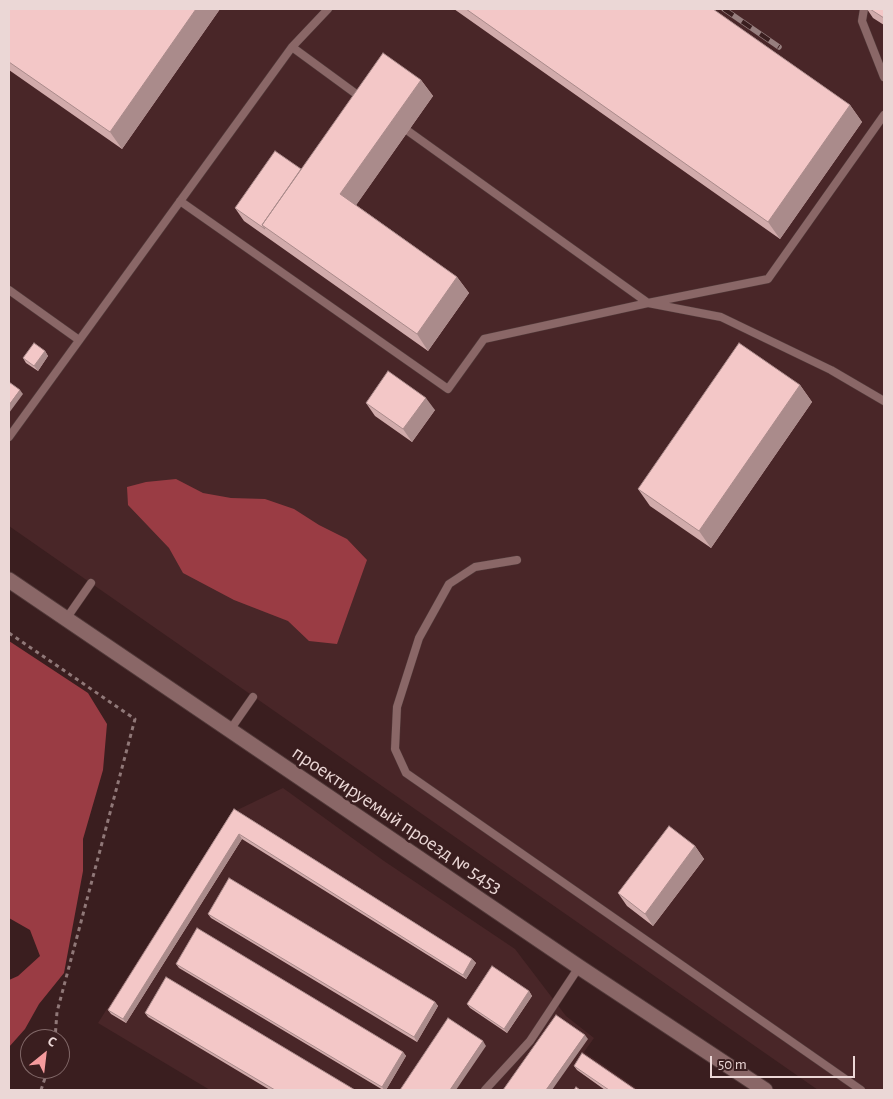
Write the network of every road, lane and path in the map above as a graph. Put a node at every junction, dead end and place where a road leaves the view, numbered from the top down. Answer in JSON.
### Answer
{"nodes":[{"id":1,"x":328,"y":9,"type":"edge"},
{"id":2,"x":864,"y":9,"type":"edge"},
{"id":3,"x":292,"y":47,"type":"junction"},
{"id":4,"x":884,"y":78,"type":"edge"},
{"id":5,"x":373,"y":105,"type":"edge"},
{"id":6,"x":884,"y":115,"type":"edge"},
{"id":7,"x":397,"y":123,"type":"edge"},
{"id":8,"x":180,"y":201,"type":"junction"},
{"id":9,"x":9,"y":290,"type":"edge"},
{"id":10,"x":648,"y":303,"type":"junction"},
{"id":11,"x":79,"y":340,"type":"junction"},
{"id":12,"x":884,"y":401,"type":"edge"},
{"id":13,"x":9,"y":437,"type":"edge"},
{"id":14,"x":517,"y":560,"type":"dead end"},
{"id":15,"x":9,"y":580,"type":"edge"},
{"id":16,"x":91,"y":583,"type":"dead end"},
{"id":17,"x":66,"y":619,"type":"junction"},
{"id":18,"x":9,"y":633,"type":"edge"},
{"id":19,"x":253,"y":697,"type":"dead end"},
{"id":20,"x":230,"y":730,"type":"junction"},
{"id":21,"x":579,"y":967,"type":"junction"},
{"id":22,"x":56,"y":1029,"type":"edge"},
{"id":23,"x":485,"y":1090,"type":"edge"},
{"id":24,"x":765,"y":1090,"type":"edge"},
{"id":25,"x":861,"y":1090,"type":"edge"}],
"edges":[{"from":1,"to":3,"type":"lane"},
{"from":2,"to":4,"type":"lane"},
{"from":3,"to":5,"type":"lane"},
{"from":3,"to":8,"type":"lane"},
{"from":6,"to":10,"type":"lane"},
{"from":7,"to":10,"type":"lane"},
{"from":8,"to":10,"type":"lane"},
{"from":8,"to":11,"type":"lane"},
{"from":9,"to":11,"type":"lane"},
{"from":10,"to":12,"type":"lane"},
{"from":11,"to":13,"type":"lane"},
{"from":14,"to":25,"type":"lane"},
{"from":15,"to":17,"type":"street","name":"проектируемый проезд № 5453"},
{"from":16,"to":17,"type":"lane"},
{"from":17,"to":20,"type":"street","name":"проектируемый проезд № 5453"},
{"from":18,"to":22,"type":"path"},
{"from":19,"to":20,"type":"lane"},
{"from":20,"to":21,"type":"street","name":"проектируемый проезд № 5453"},
{"from":21,"to":23,"type":"lane"},
{"from":21,"to":24,"type":"street","name":"проектируемый проезд № 5453"}]}
